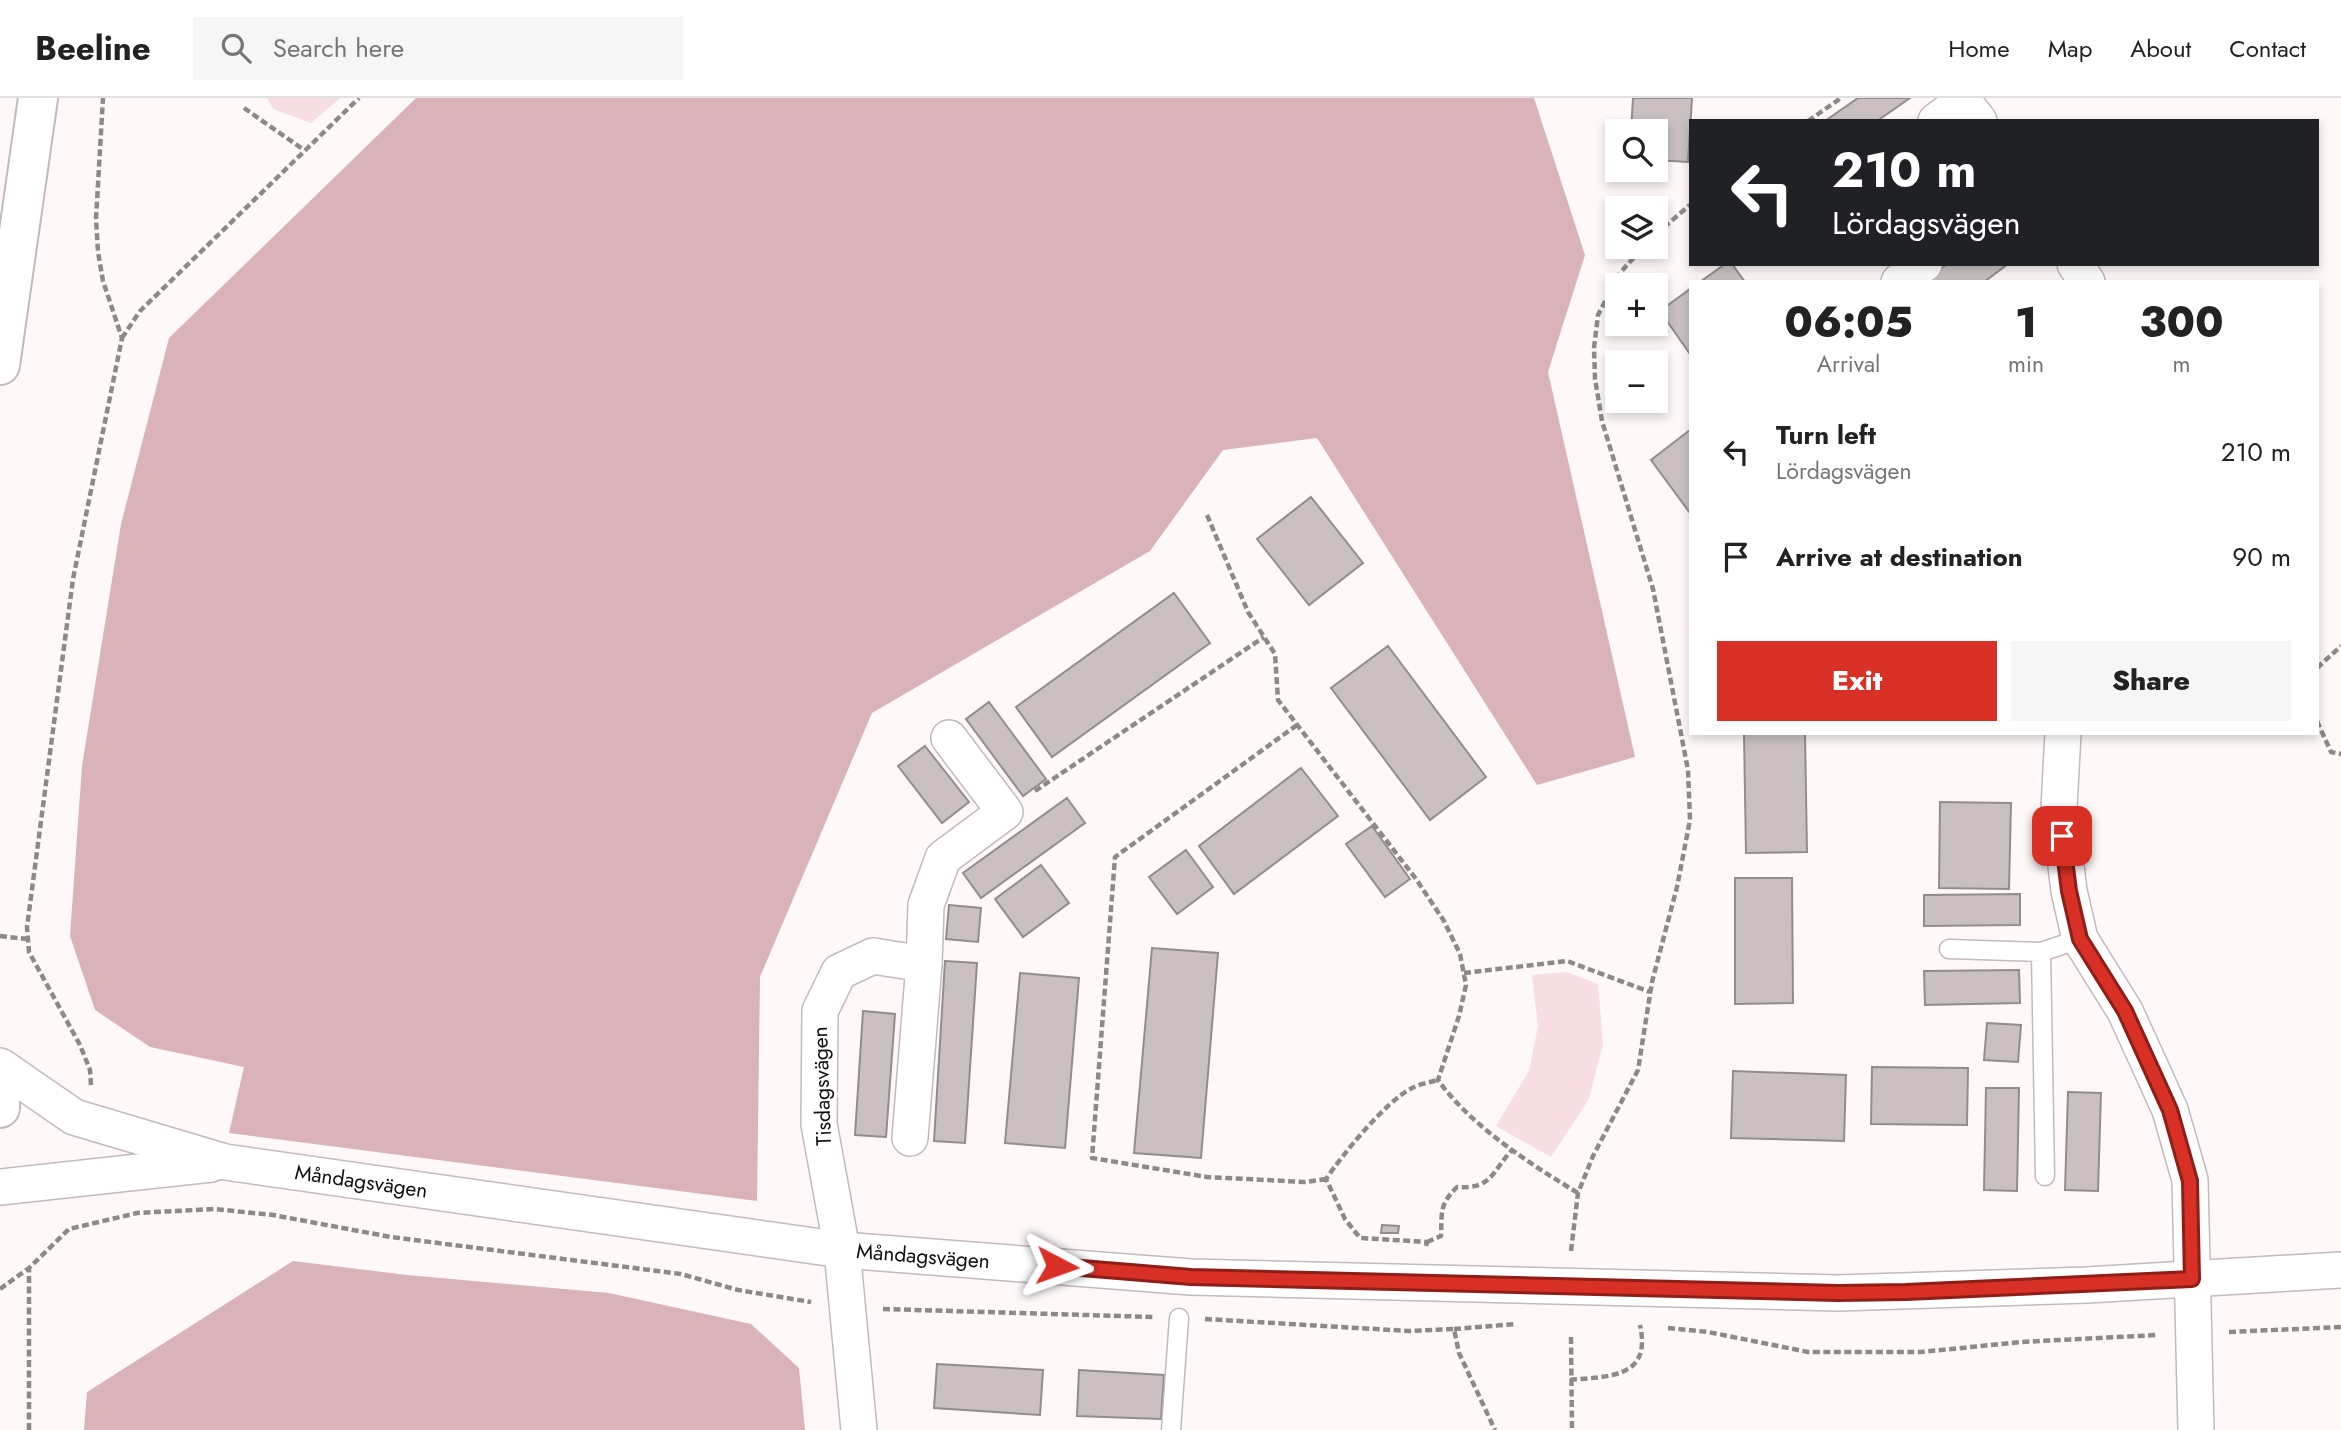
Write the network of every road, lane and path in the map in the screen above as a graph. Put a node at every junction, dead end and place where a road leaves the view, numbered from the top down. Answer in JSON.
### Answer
{"nodes":[{"id":1,"x":38,"y":98,"type":"edge"},
{"id":2,"x":103,"y":98,"type":"edge"},
{"id":3,"x":359,"y":98,"type":"edge"},
{"id":4,"x":1841,"y":98,"type":"edge"},
{"id":5,"x":244,"y":108,"type":"dead end"},
{"id":6,"x":1811,"y":119,"type":"edge"},
{"id":7,"x":1939,"y":119,"type":"edge"},
{"id":8,"x":1977,"y":119,"type":"edge"},
{"id":9,"x":304,"y":150,"type":"junction"},
{"id":10,"x":1689,"y":206,"type":"edge"},
{"id":11,"x":1668,"y":224,"type":"edge"},
{"id":12,"x":1632,"y":259,"type":"edge"},
{"id":13,"x":1921,"y":266,"type":"edge"},
{"id":14,"x":1902,"y":280,"type":"edge"},
{"id":15,"x":122,"y":338,"type":"junction"},
{"id":16,"x":0,"y":365,"type":"edge"},
{"id":17,"x":1207,"y":515,"type":"dead end"},
{"id":18,"x":1264,"y":637,"type":"junction"},
{"id":19,"x":2341,"y":646,"type":"edge"},
{"id":20,"x":2319,"y":666,"type":"edge"},
{"id":21,"x":1297,"y":725,"type":"junction"},
{"id":22,"x":2319,"y":725,"type":"edge"},
{"id":23,"x":2063,"y":735,"type":"edge"},
{"id":24,"x":950,"y":738,"type":"dead end"},
{"id":25,"x":2341,"y":754,"type":"edge"},
{"id":26,"x":1005,"y":811,"type":"junction"},
{"id":27,"x":0,"y":936,"type":"edge"},
{"id":28,"x":27,"y":939,"type":"junction"},
{"id":29,"x":2080,"y":939,"type":"junction"},
{"id":30,"x":1949,"y":949,"type":"dead end"},
{"id":31,"x":2041,"y":952,"type":"junction"},
{"id":32,"x":924,"y":964,"type":"junction"},
{"id":33,"x":1464,"y":973,"type":"junction"},
{"id":34,"x":1650,"y":992,"type":"junction"},
{"id":35,"x":0,"y":1066,"type":"edge"},
{"id":36,"x":1438,"y":1080,"type":"junction"},
{"id":37,"x":0,"y":1091,"type":"edge"},
{"id":38,"x":0,"y":1108,"type":"edge"},
{"id":39,"x":74,"y":1117,"type":"junction"},
{"id":40,"x":909,"y":1138,"type":"dead end"},
{"id":41,"x":1513,"y":1150,"type":"junction"},
{"id":42,"x":225,"y":1162,"type":"junction"},
{"id":43,"x":2045,"y":1176,"type":"dead end"},
{"id":44,"x":1326,"y":1179,"type":"junction"},
{"id":45,"x":60,"y":1181,"type":"junction"},
{"id":46,"x":0,"y":1187,"type":"edge"},
{"id":47,"x":1578,"y":1193,"type":"junction"},
{"id":48,"x":69,"y":1229,"type":"junction"},
{"id":49,"x":842,"y":1250,"type":"junction"},
{"id":50,"x":1570,"y":1256,"type":"dead end"},
{"id":51,"x":29,"y":1268,"type":"junction"},
{"id":52,"x":2341,"y":1270,"type":"edge"},
{"id":53,"x":2192,"y":1279,"type":"junction"},
{"id":54,"x":0,"y":1289,"type":"edge"},
{"id":55,"x":848,"y":1308,"type":"junction"},
{"id":56,"x":1178,"y":1318,"type":"junction"},
{"id":57,"x":1521,"y":1324,"type":"dead end"},
{"id":58,"x":1627,"y":1325,"type":"dead end"},
{"id":59,"x":1640,"y":1325,"type":"junction"},
{"id":60,"x":1654,"y":1326,"type":"dead end"},
{"id":61,"x":2341,"y":1327,"type":"edge"},
{"id":62,"x":1667,"y":1328,"type":"dead end"},
{"id":63,"x":1454,"y":1329,"type":"junction"},
{"id":64,"x":2195,"y":1335,"type":"junction"},
{"id":65,"x":1571,"y":1336,"type":"dead end"},
{"id":66,"x":1570,"y":1380,"type":"junction"},
{"id":67,"x":29,"y":1430,"type":"edge"},
{"id":68,"x":859,"y":1430,"type":"edge"},
{"id":69,"x":1171,"y":1430,"type":"edge"},
{"id":70,"x":1495,"y":1430,"type":"edge"},
{"id":71,"x":1572,"y":1430,"type":"edge"},
{"id":72,"x":2196,"y":1430,"type":"edge"}],
"edges":[{"from":1,"to":16,"type":"main road"},
{"from":2,"to":15,"type":"path"},
{"from":3,"to":9,"type":"path"},
{"from":4,"to":6,"type":"path"},
{"from":5,"to":9,"type":"path"},
{"from":7,"to":8,"type":"street"},
{"from":9,"to":15,"type":"path"},
{"from":10,"to":11,"type":"path"},
{"from":12,"to":34,"type":"path"},
{"from":13,"to":14,"type":"street"},
{"from":15,"to":28,"type":"path"},
{"from":17,"to":18,"type":"path"},
{"from":18,"to":21,"type":"path"},
{"from":18,"to":26,"type":"path"},
{"from":19,"to":20,"type":"path"},
{"from":21,"to":33,"type":"path"},
{"from":21,"to":44,"type":"path"},
{"from":22,"to":25,"type":"path"},
{"from":23,"to":29,"type":"street"},
{"from":24,"to":26,"type":"street"},
{"from":26,"to":32,"type":"street"},
{"from":27,"to":28,"type":"path"},
{"from":28,"to":39,"type":"path"},
{"from":29,"to":31,"type":"lane"},
{"from":29,"to":53,"type":"street"},
{"from":30,"to":31,"type":"lane"},
{"from":31,"to":43,"type":"lane"},
{"from":32,"to":40,"type":"street"},
{"from":32,"to":49,"type":"street","name":"Tisdagsvägen"},
{"from":33,"to":34,"type":"path"},
{"from":33,"to":36,"type":"path"},
{"from":34,"to":47,"type":"path"},
{"from":35,"to":39,"type":"street","name":"Måndagsvägen"},
{"from":36,"to":41,"type":"path"},
{"from":36,"to":44,"type":"path"},
{"from":37,"to":38,"type":"main road"},
{"from":39,"to":42,"type":"street","name":"Måndagsvägen"},
{"from":41,"to":44,"type":"path"},
{"from":41,"to":47,"type":"path"},
{"from":42,"to":45,"type":"street","name":"Måndagsvägen"},
{"from":42,"to":49,"type":"street","name":"Måndagsvägen"},
{"from":45,"to":46,"type":"street","name":"Måndagsvägen"},
{"from":45,"to":48,"type":"path"},
{"from":47,"to":50,"type":"path"},
{"from":48,"to":51,"type":"path"},
{"from":48,"to":55,"type":"path"},
{"from":49,"to":53,"type":"street","name":"Måndagsvägen"},
{"from":49,"to":55,"type":"street","name":"Tisdagsvägen"},
{"from":51,"to":54,"type":"path"},
{"from":51,"to":67,"type":"path"},
{"from":52,"to":53,"type":"street","name":"Måndagsvägen"},
{"from":53,"to":64,"type":"street"},
{"from":55,"to":56,"type":"path"},
{"from":55,"to":68,"type":"street","name":"Tisdagsvägen"},
{"from":56,"to":63,"type":"path"},
{"from":56,"to":69,"type":"lane"},
{"from":57,"to":63,"type":"path"},
{"from":58,"to":59,"type":"path"},
{"from":59,"to":60,"type":"path"},
{"from":59,"to":66,"type":"path"},
{"from":61,"to":64,"type":"path"},
{"from":62,"to":64,"type":"path"},
{"from":63,"to":70,"type":"path"},
{"from":64,"to":72,"type":"street"},
{"from":65,"to":66,"type":"path"},
{"from":66,"to":71,"type":"path"}]}
